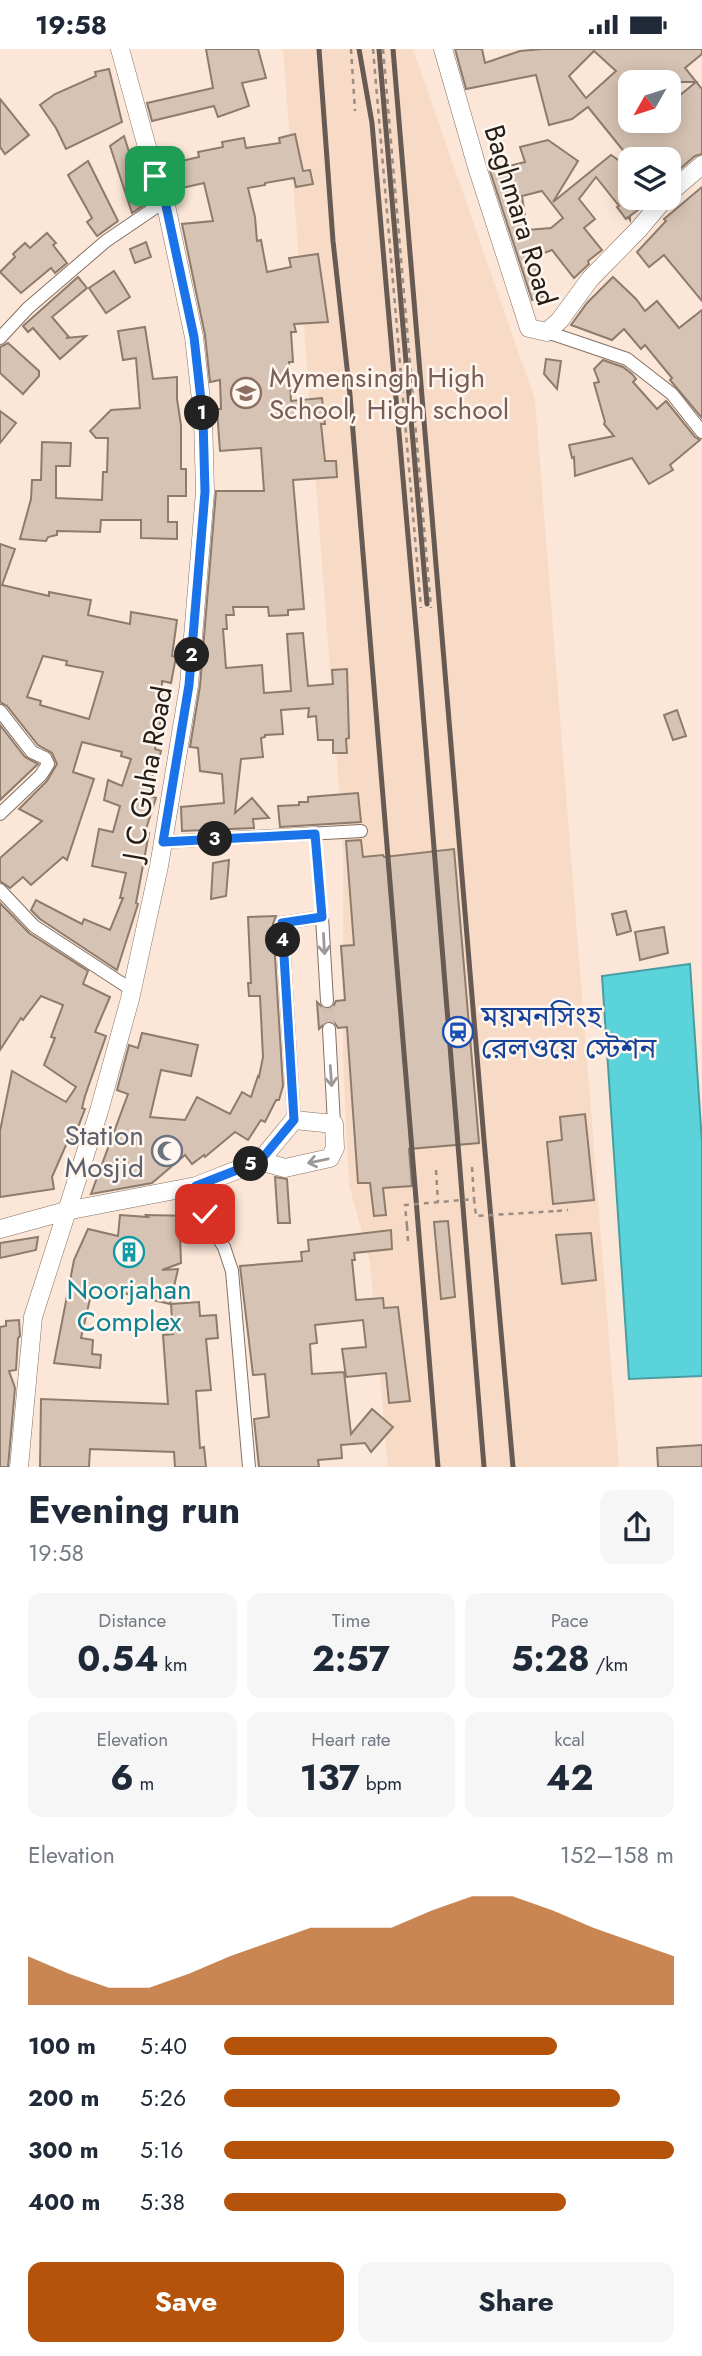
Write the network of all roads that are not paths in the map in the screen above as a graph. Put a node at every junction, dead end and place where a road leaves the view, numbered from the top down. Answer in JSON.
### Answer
{"nodes":[{"id":1,"x":120,"y":49,"type":"edge"},
{"id":2,"x":443,"y":49,"type":"edge"},
{"id":3,"x":702,"y":165,"type":"edge"},
{"id":4,"x":681,"y":184,"type":"edge"},
{"id":5,"x":165,"y":201,"type":"junction"},
{"id":6,"x":655,"y":210,"type":"edge"},
{"id":7,"x":3,"y":330,"type":"edge"},
{"id":8,"x":547,"y":332,"type":"junction"},
{"id":9,"x":702,"y":432,"type":"edge"},
{"id":10,"x":0,"y":711,"type":"edge"},
{"id":11,"x":0,"y":814,"type":"edge"},
{"id":12,"x":361,"y":831,"type":"dead end"},
{"id":13,"x":163,"y":842,"type":"junction"},
{"id":14,"x":0,"y":890,"type":"edge"},
{"id":15,"x":132,"y":990,"type":"junction"},
{"id":16,"x":327,"y":1001,"type":"tunnel mouth"},
{"id":17,"x":328,"y":1028,"type":"tunnel mouth"},
{"id":18,"x":294,"y":1120,"type":"junction"},
{"id":19,"x":334,"y":1124,"type":"junction"},
{"id":20,"x":260,"y":1161,"type":"junction"},
{"id":21,"x":196,"y":1186,"type":"junction"},
{"id":22,"x":66,"y":1211,"type":"junction"},
{"id":23,"x":0,"y":1229,"type":"edge"},
{"id":24,"x":19,"y":1467,"type":"edge"},
{"id":25,"x":249,"y":1467,"type":"edge"}],
"edges":[{"from":1,"to":5,"type":"street","name":"J C Guha Road"},
{"from":2,"to":8,"type":"street","name":"Baghmara Road"},
{"from":3,"to":4,"type":"street","name":"Baghmara Road"},
{"from":5,"to":7,"type":"street"},
{"from":5,"to":13,"type":"street","name":"J C Guha Road"},
{"from":6,"to":8,"type":"street","name":"Baghmara Road"},
{"from":8,"to":9,"type":"street"},
{"from":10,"to":11,"type":"street"},
{"from":12,"to":13,"type":"street"},
{"from":13,"to":15,"type":"street","name":"J C Guha Road"},
{"from":14,"to":15,"type":"street"},
{"from":15,"to":22,"type":"street","name":"J C Guha Road"},
{"from":18,"to":16,"type":"street","one_way":true},
{"from":17,"to":19,"type":"street","one_way":true},
{"from":18,"to":19,"type":"street"},
{"from":18,"to":20,"type":"street"},
{"from":19,"to":20,"type":"street","one_way":true},
{"from":20,"to":21,"type":"street"},
{"from":21,"to":22,"type":"street"},
{"from":21,"to":25,"type":"street"},
{"from":22,"to":23,"type":"street"},
{"from":22,"to":24,"type":"street","name":"J C Guha Road"}]}
